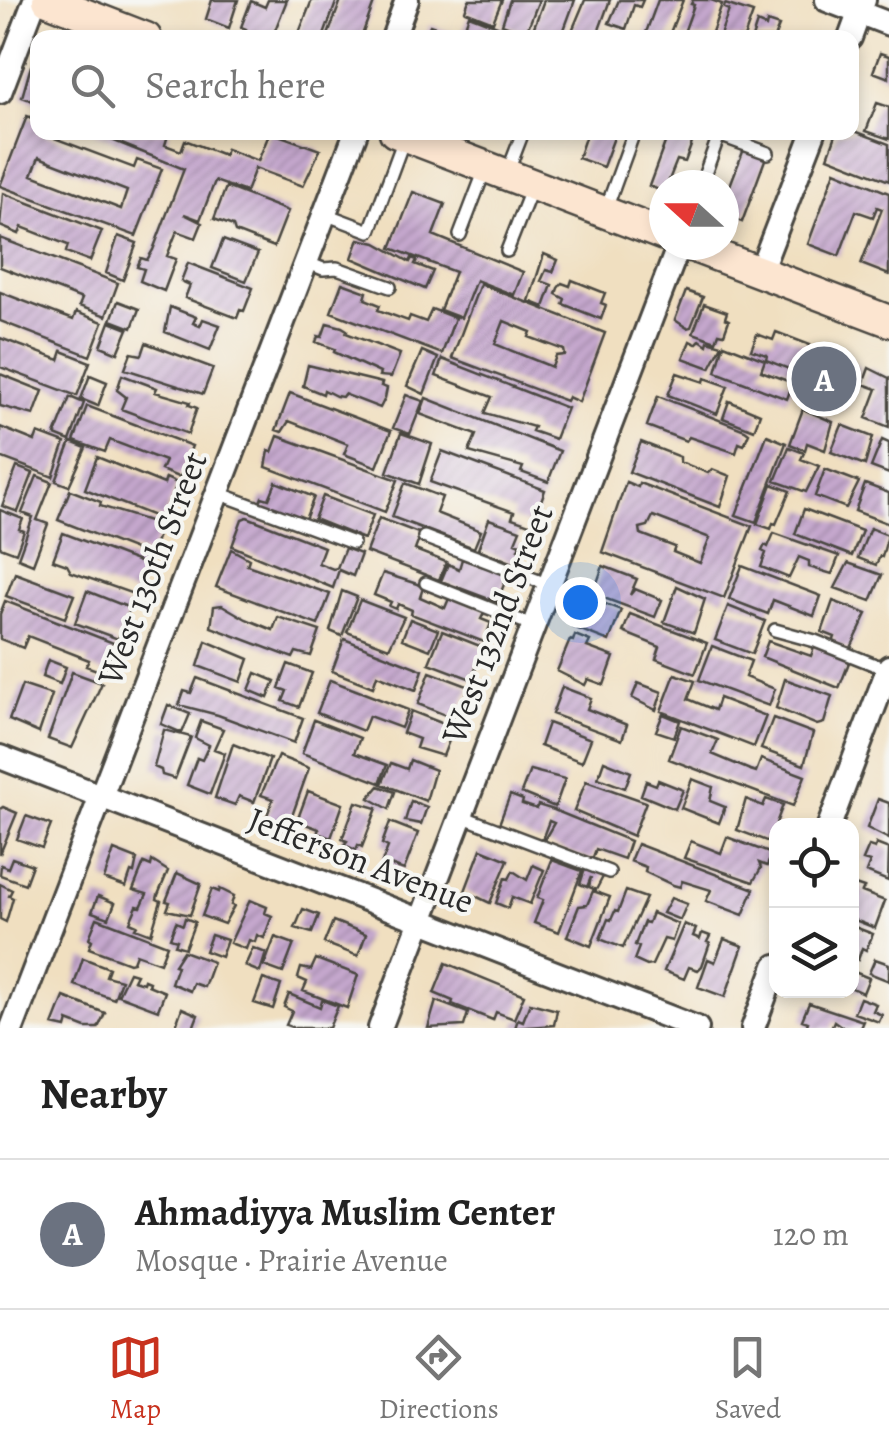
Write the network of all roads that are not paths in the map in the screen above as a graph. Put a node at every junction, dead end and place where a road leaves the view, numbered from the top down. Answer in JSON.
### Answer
{"nodes":[{"id":1,"x":35,"y":0,"type":"edge"},
{"id":2,"x":48,"y":0,"type":"edge"},
{"id":3,"x":407,"y":0,"type":"edge"},
{"id":4,"x":827,"y":0,"type":"edge"},
{"id":5,"x":862,"y":6,"type":"edge"},
{"id":6,"x":889,"y":24,"type":"edge"},
{"id":7,"x":125,"y":30,"type":"edge"},
{"id":8,"x":396,"y":30,"type":"edge"},
{"id":9,"x":853,"y":30,"type":"edge"},
{"id":10,"x":0,"y":92,"type":"edge"},
{"id":11,"x":353,"y":140,"type":"edge"},
{"id":12,"x":398,"y":140,"type":"edge"},
{"id":13,"x":422,"y":140,"type":"edge"},
{"id":14,"x":520,"y":140,"type":"edge"},
{"id":15,"x":631,"y":140,"type":"edge"},
{"id":16,"x":717,"y":140,"type":"edge"},
{"id":17,"x":733,"y":140,"type":"edge"},
{"id":18,"x":811,"y":140,"type":"edge"},
{"id":19,"x":768,"y":153,"type":"dead end"},
{"id":20,"x":706,"y":170,"type":"edge"},
{"id":21,"x":509,"y":176,"type":"junction"},
{"id":22,"x":604,"y":212,"type":"junction"},
{"id":23,"x":325,"y":214,"type":"junction"},
{"id":24,"x":649,"y":230,"type":"edge"},
{"id":25,"x":460,"y":236,"type":"dead end"},
{"id":26,"x":507,"y":251,"type":"dead end"},
{"id":27,"x":672,"y":260,"type":"edge"},
{"id":28,"x":728,"y":260,"type":"edge"},
{"id":29,"x":306,"y":262,"type":"junction"},
{"id":30,"x":760,"y":272,"type":"junction"},
{"id":31,"x":390,"y":288,"type":"dead end"},
{"id":32,"x":889,"y":322,"type":"edge"},
{"id":33,"x":218,"y":493,"type":"junction"},
{"id":34,"x":424,"y":537,"type":"dead end"},
{"id":35,"x":353,"y":543,"type":"dead end"},
{"id":36,"x":426,"y":584,"type":"dead end"},
{"id":37,"x":549,"y":585,"type":"junction"},
{"id":38,"x":534,"y":626,"type":"junction"},
{"id":39,"x":775,"y":630,"type":"dead end"},
{"id":40,"x":888,"y":669,"type":"edge"},
{"id":41,"x":0,"y":757,"type":"edge"},
{"id":42,"x":101,"y":797,"type":"junction"},
{"id":43,"x":462,"y":816,"type":"junction"},
{"id":44,"x":833,"y":818,"type":"edge"},
{"id":45,"x":609,"y":872,"type":"dead end"},
{"id":46,"x":422,"y":920,"type":"junction"},
{"id":47,"x":769,"y":985,"type":"edge"},
{"id":48,"x":12,"y":1028,"type":"edge"},
{"id":49,"x":380,"y":1028,"type":"edge"},
{"id":50,"x":697,"y":1028,"type":"edge"},
{"id":51,"x":753,"y":1028,"type":"edge"}],
"edges":[{"from":1,"to":10,"type":"street"},
{"from":2,"to":7,"type":"main road"},
{"from":3,"to":8,"type":"street"},
{"from":4,"to":5,"type":"street"},
{"from":5,"to":6,"type":"street"},
{"from":5,"to":9,"type":"street"},
{"from":11,"to":23,"type":"street","name":"West 130th Street"},
{"from":12,"to":23,"type":"lane"},
{"from":13,"to":21,"type":"main road"},
{"from":14,"to":21,"type":"lane"},
{"from":15,"to":22,"type":"lane"},
{"from":16,"to":20,"type":"lane"},
{"from":17,"to":19,"type":"lane"},
{"from":18,"to":30,"type":"street"},
{"from":21,"to":22,"type":"main road"},
{"from":21,"to":25,"type":"lane"},
{"from":21,"to":26,"type":"lane"},
{"from":22,"to":24,"type":"main road"},
{"from":23,"to":29,"type":"street","name":"West 130th Street"},
{"from":27,"to":37,"type":"street","name":"West 132nd Street"},
{"from":28,"to":30,"type":"main road"},
{"from":29,"to":31,"type":"lane"},
{"from":29,"to":33,"type":"street","name":"West 130th Street"},
{"from":30,"to":32,"type":"main road"},
{"from":33,"to":35,"type":"lane"},
{"from":33,"to":42,"type":"street","name":"West 130th Street"},
{"from":34,"to":37,"type":"lane"},
{"from":36,"to":38,"type":"lane"},
{"from":37,"to":38,"type":"street","name":"West 132nd Street"},
{"from":38,"to":43,"type":"street","name":"West 132nd Street"},
{"from":39,"to":40,"type":"lane"},
{"from":40,"to":44,"type":"street"},
{"from":41,"to":42,"type":"street","name":"Jefferson Avenue"},
{"from":42,"to":46,"type":"street","name":"Jefferson Avenue"},
{"from":42,"to":48,"type":"street","name":"West 130th Street"},
{"from":43,"to":45,"type":"lane"},
{"from":43,"to":46,"type":"street","name":"West 132nd Street"},
{"from":46,"to":49,"type":"street","name":"West 132nd Street"},
{"from":46,"to":50,"type":"street","name":"Jefferson Avenue"},
{"from":47,"to":51,"type":"street"}]}
